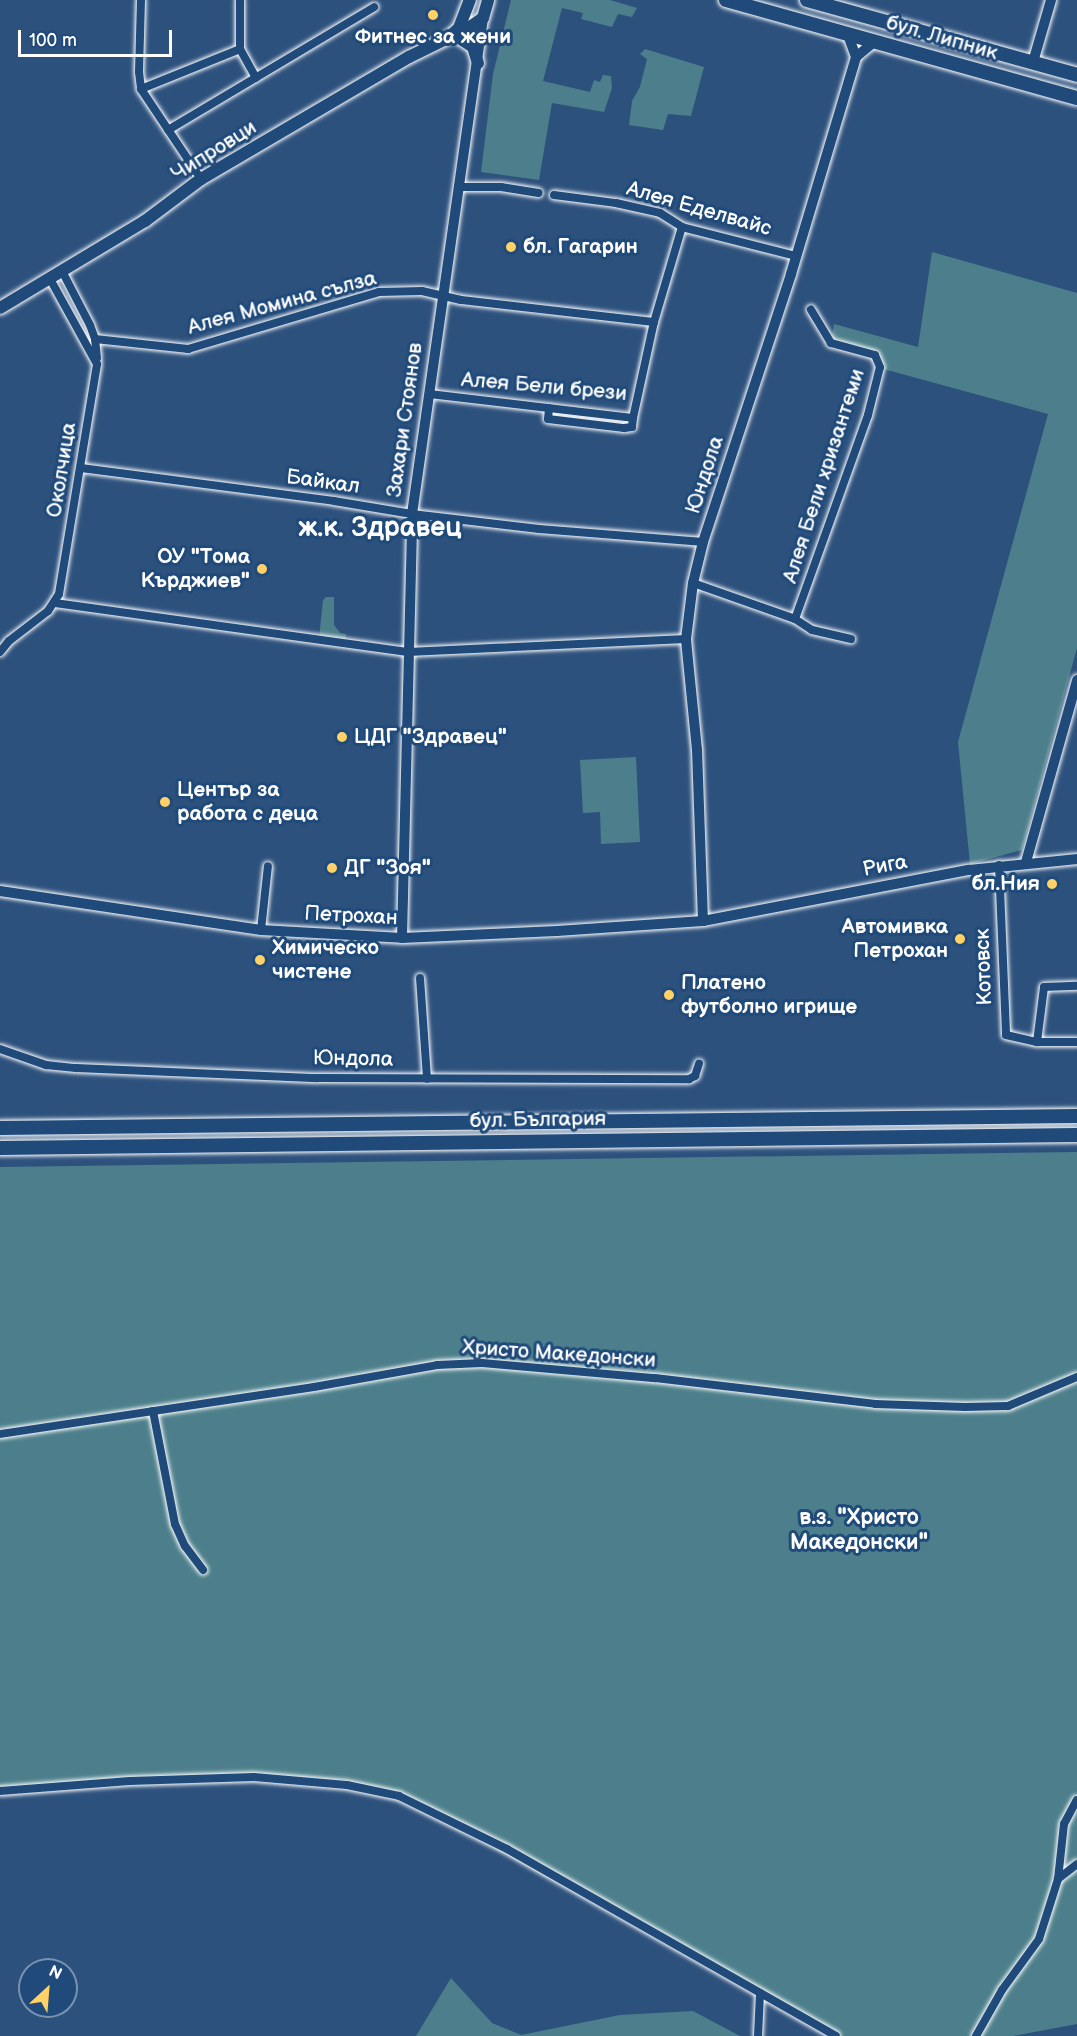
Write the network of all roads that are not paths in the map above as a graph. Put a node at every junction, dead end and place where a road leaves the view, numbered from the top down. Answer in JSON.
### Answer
{"nodes":[{"id":1,"x":141,"y":0,"type":"edge"},
{"id":2,"x":240,"y":0,"type":"edge"},
{"id":3,"x":470,"y":0,"type":"edge"},
{"id":4,"x":488,"y":0,"type":"edge"},
{"id":5,"x":726,"y":0,"type":"edge"},
{"id":6,"x":807,"y":0,"type":"edge"},
{"id":7,"x":1051,"y":0,"type":"edge"},
{"id":8,"x":374,"y":7,"type":"dead end"},
{"id":9,"x":483,"y":18,"type":"junction"},
{"id":10,"x":453,"y":34,"type":"junction"},
{"id":11,"x":848,"y":35,"type":"junction"},
{"id":12,"x":875,"y":41,"type":"junction"},
{"id":13,"x":240,"y":49,"type":"junction"},
{"id":14,"x":856,"y":57,"type":"junction"},
{"id":15,"x":1033,"y":62,"type":"junction"},
{"id":16,"x":478,"y":63,"type":"junction"},
{"id":17,"x":1077,"y":75,"type":"edge"},
{"id":18,"x":256,"y":78,"type":"junction"},
{"id":19,"x":141,"y":89,"type":"junction"},
{"id":20,"x":1077,"y":98,"type":"edge"},
{"id":21,"x":168,"y":129,"type":"junction"},
{"id":22,"x":201,"y":179,"type":"junction"},
{"id":23,"x":458,"y":187,"type":"junction"},
{"id":24,"x":539,"y":193,"type":"dead end"},
{"id":25,"x":554,"y":195,"type":"dead end"},
{"id":26,"x":682,"y":227,"type":"junction"},
{"id":27,"x":796,"y":256,"type":"junction"},
{"id":28,"x":62,"y":271,"type":"junction"},
{"id":29,"x":50,"y":279,"type":"junction"},
{"id":30,"x":442,"y":296,"type":"junction"},
{"id":31,"x":0,"y":308,"type":"edge"},
{"id":32,"x":811,"y":310,"type":"dead end"},
{"id":33,"x":654,"y":322,"type":"junction"},
{"id":34,"x":95,"y":339,"type":"junction"},
{"id":35,"x":97,"y":364,"type":"junction"},
{"id":36,"x":429,"y":394,"type":"junction"},
{"id":37,"x":81,"y":468,"type":"junction"},
{"id":38,"x":412,"y":514,"type":"junction"},
{"id":39,"x":703,"y":542,"type":"junction"},
{"id":40,"x":693,"y":583,"type":"junction"},
{"id":41,"x":55,"y":603,"type":"junction"},
{"id":42,"x":795,"y":620,"type":"junction"},
{"id":43,"x":686,"y":639,"type":"junction"},
{"id":44,"x":851,"y":639,"type":"dead end"},
{"id":45,"x":0,"y":652,"type":"edge"},
{"id":46,"x":408,"y":652,"type":"junction"},
{"id":47,"x":1077,"y":680,"type":"edge"},
{"id":48,"x":1077,"y":859,"type":"edge"},
{"id":49,"x":1026,"y":862,"type":"junction"},
{"id":50,"x":999,"y":865,"type":"junction"},
{"id":51,"x":268,"y":867,"type":"dead end"},
{"id":52,"x":0,"y":891,"type":"edge"},
{"id":53,"x":703,"y":921,"type":"junction"},
{"id":54,"x":261,"y":930,"type":"junction"},
{"id":55,"x":402,"y":938,"type":"junction"},
{"id":56,"x":420,"y":978,"type":"dead end"},
{"id":57,"x":1077,"y":986,"type":"edge"},
{"id":58,"x":1037,"y":1042,"type":"junction"},
{"id":59,"x":1077,"y":1042,"type":"edge"},
{"id":60,"x":0,"y":1049,"type":"edge"},
{"id":61,"x":699,"y":1064,"type":"dead end"},
{"id":62,"x":427,"y":1079,"type":"junction"},
{"id":63,"x":1077,"y":1116,"type":"edge"},
{"id":64,"x":0,"y":1128,"type":"edge"},
{"id":65,"x":1077,"y":1135,"type":"edge"},
{"id":66,"x":0,"y":1148,"type":"edge"},
{"id":67,"x":1077,"y":1377,"type":"edge"},
{"id":68,"x":153,"y":1411,"type":"junction"},
{"id":69,"x":0,"y":1434,"type":"edge"},
{"id":70,"x":203,"y":1570,"type":"dead end"},
{"id":71,"x":0,"y":1791,"type":"edge"},
{"id":72,"x":1077,"y":1800,"type":"edge"},
{"id":73,"x":1077,"y":1864,"type":"edge"},
{"id":74,"x":1058,"y":1879,"type":"junction"},
{"id":75,"x":760,"y":1993,"type":"junction"},
{"id":76,"x":758,"y":2036,"type":"edge"},
{"id":77,"x":836,"y":2036,"type":"edge"},
{"id":78,"x":976,"y":2036,"type":"edge"}],
"edges":[{"from":1,"to":19,"type":"street"},
{"from":2,"to":13,"type":"street"},
{"from":3,"to":10,"type":"main road"},
{"from":4,"to":9,"type":"main road"},
{"from":5,"to":11,"type":"main road","name":"бул. Липник"},
{"from":6,"to":15,"type":"main road","name":"бул. Липник"},
{"from":7,"to":15,"type":"street"},
{"from":8,"to":18,"type":"street"},
{"from":9,"to":10,"type":"main road","name":"Чипровци"},
{"from":9,"to":16,"type":"street","name":"Захари Стоянов"},
{"from":10,"to":16,"type":"main road"},
{"from":10,"to":22,"type":"main road","name":"Чипровци"},
{"from":11,"to":12,"type":"main road","name":"бул. Липник"},
{"from":11,"to":14,"type":"street"},
{"from":12,"to":14,"type":"street"},
{"from":12,"to":20,"type":"main road","name":"бул. Липник"},
{"from":13,"to":18,"type":"street"},
{"from":13,"to":19,"type":"street"},
{"from":14,"to":27,"type":"street","name":"Юндола"},
{"from":15,"to":17,"type":"main road","name":"бул. Липник"},
{"from":16,"to":23,"type":"street","name":"Захари Стоянов"},
{"from":18,"to":21,"type":"street"},
{"from":19,"to":21,"type":"street"},
{"from":21,"to":22,"type":"street"},
{"from":22,"to":28,"type":"main road","name":"Чипровци"},
{"from":23,"to":24,"type":"street"},
{"from":23,"to":30,"type":"street","name":"Захари Стоянов"},
{"from":25,"to":26,"type":"street","name":"Алея Еделвайс"},
{"from":26,"to":27,"type":"street","name":"Алея Еделвайс"},
{"from":26,"to":33,"type":"street","name":"Алея Бели брези"},
{"from":27,"to":39,"type":"street","name":"Юндола"},
{"from":28,"to":29,"type":"main road","name":"Чипровци"},
{"from":28,"to":34,"type":"street"},
{"from":29,"to":31,"type":"main road","name":"Чипровци"},
{"from":29,"to":35,"type":"street"},
{"from":30,"to":33,"type":"street"},
{"from":30,"to":34,"type":"street","name":"Алея Момина сълза"},
{"from":30,"to":36,"type":"street","name":"Захари Стоянов"},
{"from":32,"to":42,"type":"street","name":"Алея Бели хризантеми"},
{"from":33,"to":36,"type":"street","name":"Алея Бели брези"},
{"from":34,"to":35,"type":"street","name":"Околчица"},
{"from":35,"to":37,"type":"street","name":"Околчица"},
{"from":36,"to":38,"type":"street","name":"Захари Стоянов"},
{"from":37,"to":38,"type":"street","name":"Байкал"},
{"from":37,"to":41,"type":"street","name":"Околчица"},
{"from":38,"to":39,"type":"street","name":"Байкал"},
{"from":38,"to":46,"type":"street","name":"Захари Стоянов"},
{"from":39,"to":40,"type":"street","name":"Юндола"},
{"from":40,"to":42,"type":"street"},
{"from":40,"to":43,"type":"street","name":"Юндола"},
{"from":41,"to":45,"type":"street"},
{"from":41,"to":46,"type":"street"},
{"from":42,"to":44,"type":"street"},
{"from":43,"to":46,"type":"street"},
{"from":43,"to":53,"type":"street","name":"Юндола"},
{"from":46,"to":55,"type":"street","name":"Захари Стоянов"},
{"from":47,"to":49,"type":"street"},
{"from":48,"to":49,"type":"street","name":"Рига"},
{"from":49,"to":50,"type":"street","name":"Рига"},
{"from":50,"to":53,"type":"street","name":"Рига"},
{"from":50,"to":58,"type":"street","name":"Котовск"},
{"from":51,"to":54,"type":"street"},
{"from":52,"to":54,"type":"street","name":"Петрохан"},
{"from":53,"to":55,"type":"street","name":"Петрохан"},
{"from":54,"to":55,"type":"street","name":"Петрохан"},
{"from":56,"to":62,"type":"street"},
{"from":57,"to":58,"type":"street"},
{"from":58,"to":59,"type":"street"},
{"from":60,"to":62,"type":"street","name":"Юндола"},
{"from":61,"to":62,"type":"street","name":"Юндола"},
{"from":63,"to":64,"type":"main road","name":"бул. България"},
{"from":65,"to":66,"type":"main road","name":"бул. България"},
{"from":67,"to":68,"type":"street","name":"Христо Македонски"},
{"from":68,"to":69,"type":"street","name":"Христо Македонски"},
{"from":68,"to":70,"type":"street"},
{"from":71,"to":75,"type":"street"},
{"from":72,"to":74,"type":"street"},
{"from":73,"to":74,"type":"street"},
{"from":74,"to":78,"type":"street"},
{"from":75,"to":76,"type":"street"},
{"from":75,"to":77,"type":"street"}]}
